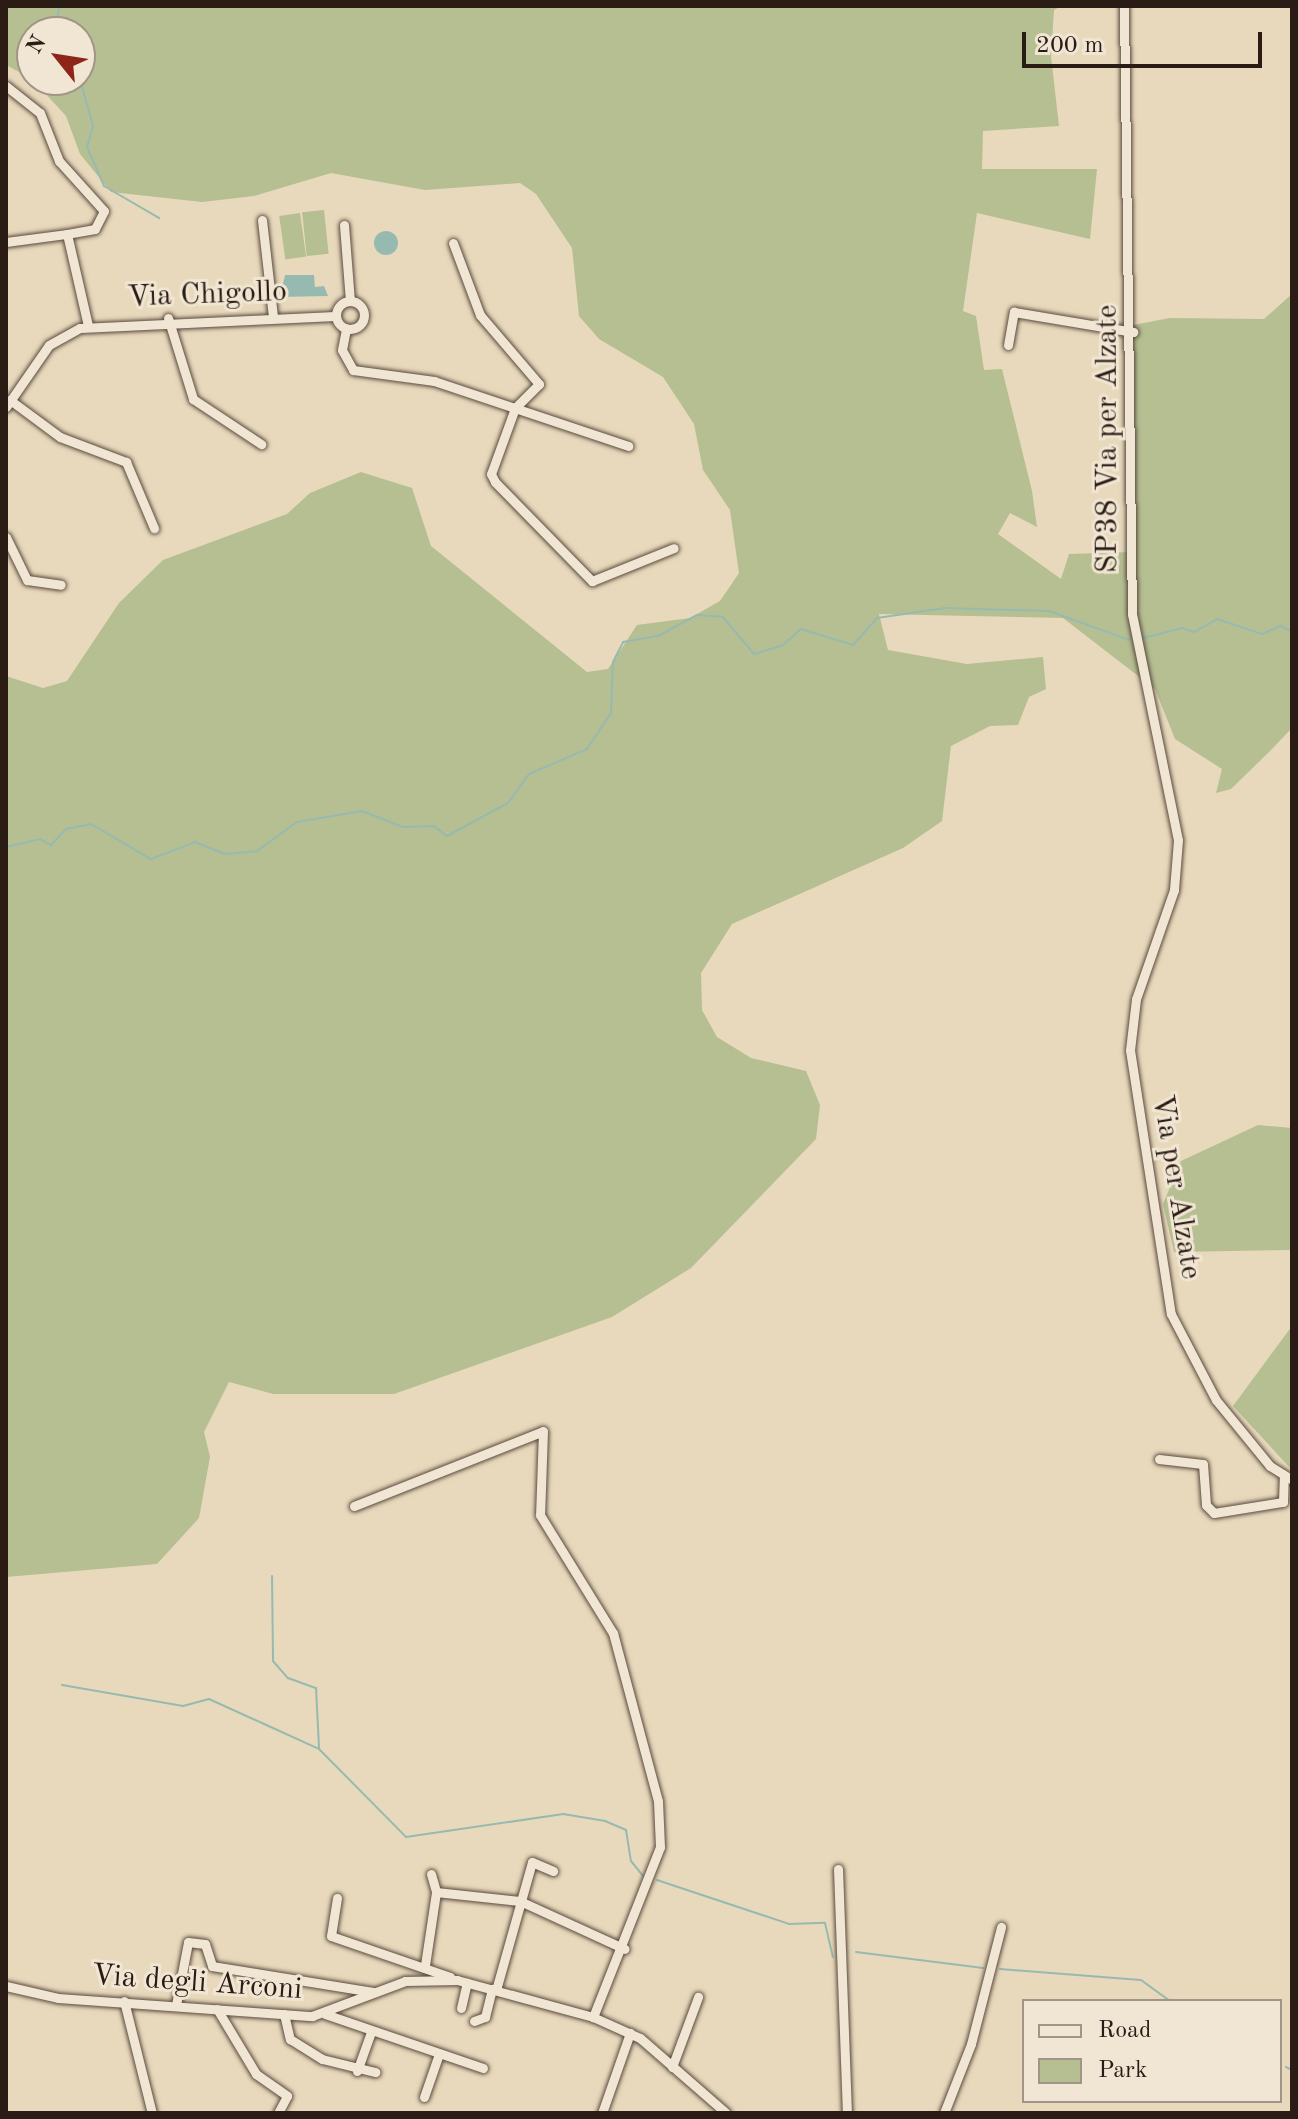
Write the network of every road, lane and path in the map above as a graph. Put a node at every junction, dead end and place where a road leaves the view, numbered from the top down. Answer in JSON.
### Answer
{"nodes":[{"id":1,"x":1124,"y":6,"type":"edge"},
{"id":2,"x":6,"y":86,"type":"edge"},
{"id":3,"x":262,"y":220,"type":"dead end"},
{"id":4,"x":344,"y":225,"type":"dead end"},
{"id":5,"x":67,"y":234,"type":"junction"},
{"id":6,"x":6,"y":242,"type":"edge"},
{"id":7,"x":453,"y":243,"type":"dead end"},
{"id":8,"x":350,"y":301,"type":"junction"},
{"id":9,"x":273,"y":316,"type":"junction"},
{"id":10,"x":336,"y":316,"type":"junction"},
{"id":11,"x":168,"y":318,"type":"junction"},
{"id":12,"x":84,"y":327,"type":"junction"},
{"id":13,"x":346,"y":329,"type":"junction"},
{"id":14,"x":1133,"y":332,"type":"junction"},
{"id":15,"x":1008,"y":345,"type":"dead end"},
{"id":16,"x":8,"y":404,"type":"edge"},
{"id":17,"x":515,"y":408,"type":"junction"},
{"id":18,"x":261,"y":444,"type":"dead end"},
{"id":19,"x":628,"y":446,"type":"dead end"},
{"id":20,"x":154,"y":528,"type":"dead end"},
{"id":21,"x":6,"y":537,"type":"edge"},
{"id":22,"x":674,"y":548,"type":"dead end"},
{"id":23,"x":61,"y":585,"type":"dead end"},
{"id":24,"x":1177,"y":867,"type":"joint"},
{"id":25,"x":1159,"y":1459,"type":"dead end"},
{"id":26,"x":1288,"y":1477,"type":"edge"},
{"id":27,"x":354,"y":1506,"type":"dead end"},
{"id":28,"x":838,"y":1869,"type":"dead end"},
{"id":29,"x":553,"y":1871,"type":"dead end"},
{"id":30,"x":431,"y":1874,"type":"dead end"},
{"id":31,"x":436,"y":1892,"type":"junction"},
{"id":32,"x":337,"y":1898,"type":"dead end"},
{"id":33,"x":520,"y":1901,"type":"junction"},
{"id":34,"x":1001,"y":1927,"type":"dead end"},
{"id":35,"x":625,"y":1949,"type":"junction"},
{"id":36,"x":425,"y":1965,"type":"junction"},
{"id":37,"x":462,"y":1981,"type":"junction"},
{"id":38,"x":6,"y":1986,"type":"edge"},
{"id":39,"x":494,"y":1989,"type":"junction"},
{"id":40,"x":373,"y":1992,"type":"junction"},
{"id":41,"x":698,"y":1997,"type":"dead end"},
{"id":42,"x":124,"y":2001,"type":"junction"},
{"id":43,"x":176,"y":2005,"type":"junction"},
{"id":44,"x":461,"y":2008,"type":"dead end"},
{"id":45,"x":217,"y":2009,"type":"junction"},
{"id":46,"x":284,"y":2014,"type":"junction"},
{"id":47,"x":325,"y":2014,"type":"junction"},
{"id":48,"x":593,"y":2017,"type":"junction"},
{"id":49,"x":474,"y":2021,"type":"dead end"},
{"id":50,"x":371,"y":2032,"type":"junction"},
{"id":51,"x":630,"y":2033,"type":"junction"},
{"id":52,"x":439,"y":2054,"type":"junction"},
{"id":53,"x":672,"y":2067,"type":"junction"},
{"id":54,"x":483,"y":2068,"type":"dead end"},
{"id":55,"x":357,"y":2071,"type":"junction"},
{"id":56,"x":375,"y":2072,"type":"dead end"},
{"id":57,"x":424,"y":2097,"type":"dead end"},
{"id":58,"x":152,"y":2113,"type":"edge"},
{"id":59,"x":278,"y":2113,"type":"edge"},
{"id":60,"x":602,"y":2113,"type":"edge"},
{"id":61,"x":726,"y":2113,"type":"edge"},
{"id":62,"x":847,"y":2113,"type":"edge"},
{"id":63,"x":944,"y":2113,"type":"edge"}],
"edges":[{"from":1,"to":14,"type":"street","name":"SP38 Via per Alzate"},
{"from":2,"to":5,"type":"street"},
{"from":3,"to":9,"type":"street"},
{"from":4,"to":8,"type":"street"},
{"from":5,"to":6,"type":"street"},
{"from":5,"to":12,"type":"street"},
{"from":7,"to":17,"type":"street"},
{"from":8,"to":10,"type":"street"},
{"from":8,"to":13,"type":"street"},
{"from":9,"to":10,"type":"street","name":"Via Chigollo"},
{"from":9,"to":11,"type":"street","name":"Via Chigollo"},
{"from":10,"to":13,"type":"street"},
{"from":11,"to":12,"type":"street","name":"Via Chigollo"},
{"from":11,"to":18,"type":"street"},
{"from":12,"to":16,"type":"street"},
{"from":13,"to":17,"type":"street"},
{"from":14,"to":15,"type":"street"},
{"from":14,"to":24,"type":"street","name":"SP38 Via per Alzate"},
{"from":16,"to":20,"type":"street"},
{"from":17,"to":19,"type":"street"},
{"from":17,"to":22,"type":"street"},
{"from":21,"to":23,"type":"street"},
{"from":24,"to":26,"type":"street","name":"Via per Alzate"},
{"from":25,"to":26,"type":"street"},
{"from":27,"to":35,"type":"street"},
{"from":28,"to":62,"type":"street"},
{"from":29,"to":33,"type":"street"},
{"from":30,"to":31,"type":"street"},
{"from":31,"to":33,"type":"street"},
{"from":31,"to":36,"type":"street"},
{"from":32,"to":36,"type":"street"},
{"from":33,"to":35,"type":"street"},
{"from":33,"to":39,"type":"street"},
{"from":34,"to":63,"type":"street"},
{"from":35,"to":48,"type":"street"},
{"from":36,"to":37,"type":"street"},
{"from":37,"to":39,"type":"street","name":"Via degli Arconi"},
{"from":37,"to":40,"type":"street","name":"Via degli Arconi"},
{"from":37,"to":44,"type":"street"},
{"from":38,"to":42,"type":"street","name":"Via degli Arconi"},
{"from":39,"to":48,"type":"street","name":"Via degli Arconi"},
{"from":39,"to":49,"type":"street"},
{"from":40,"to":43,"type":"street"},
{"from":40,"to":47,"type":"street","name":"Via degli Arconi"},
{"from":41,"to":53,"type":"street"},
{"from":42,"to":43,"type":"street","name":"Via degli Arconi"},
{"from":42,"to":58,"type":"street"},
{"from":43,"to":45,"type":"street","name":"Via degli Arconi"},
{"from":45,"to":46,"type":"street","name":"Via degli Arconi"},
{"from":45,"to":59,"type":"street"},
{"from":46,"to":47,"type":"street","name":"Via degli Arconi"},
{"from":46,"to":55,"type":"street"},
{"from":47,"to":50,"type":"street"},
{"from":48,"to":51,"type":"street","name":"Via degli Arconi"},
{"from":50,"to":52,"type":"street"},
{"from":50,"to":55,"type":"street"},
{"from":51,"to":53,"type":"street","name":"Via degli Arconi"},
{"from":51,"to":60,"type":"street"},
{"from":52,"to":54,"type":"street"},
{"from":52,"to":57,"type":"street"},
{"from":53,"to":61,"type":"street","name":"Via degli Arconi"},
{"from":55,"to":56,"type":"street"}]}
